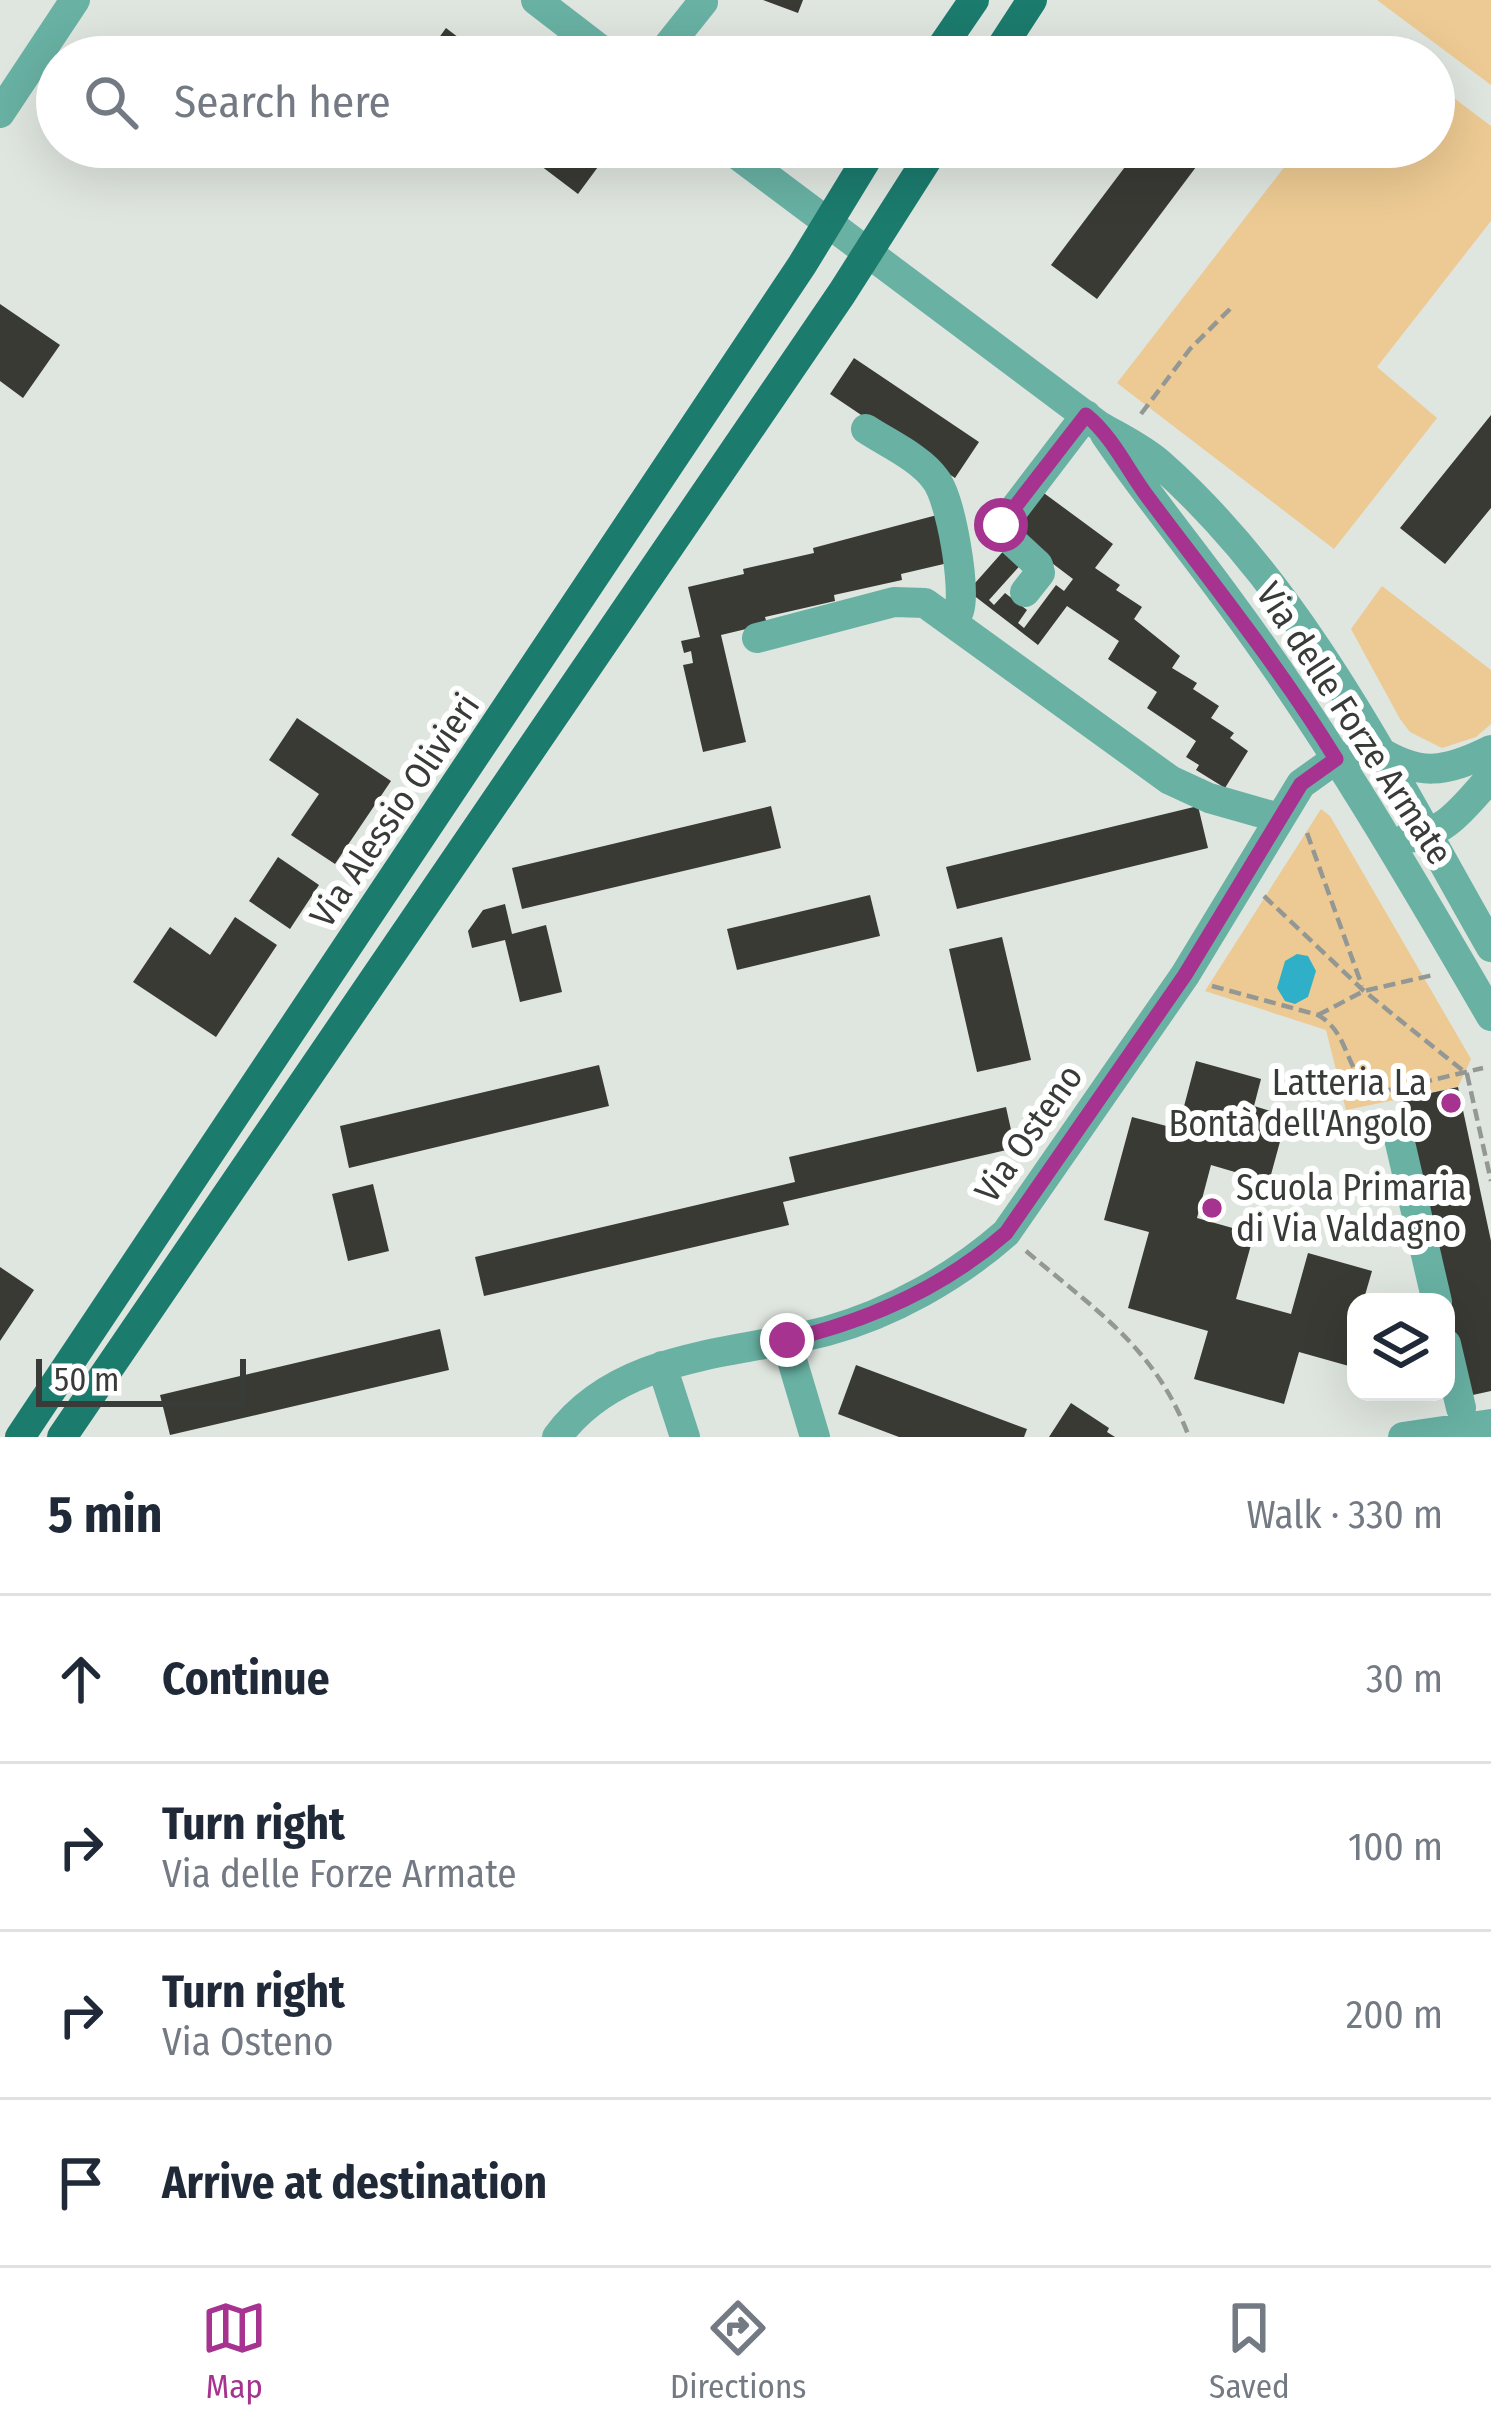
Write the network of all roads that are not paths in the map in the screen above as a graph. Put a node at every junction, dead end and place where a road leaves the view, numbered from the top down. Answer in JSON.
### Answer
{"nodes":[{"id":1,"x":75,"y":0,"type":"edge"},
{"id":2,"x":536,"y":0,"type":"edge"},
{"id":3,"x":700,"y":0,"type":"edge"},
{"id":4,"x":974,"y":0,"type":"edge"},
{"id":5,"x":1032,"y":0,"type":"edge"},
{"id":6,"x":51,"y":36,"type":"edge"},
{"id":7,"x":583,"y":36,"type":"edge"},
{"id":8,"x":676,"y":36,"type":"edge"},
{"id":9,"x":949,"y":36,"type":"edge"},
{"id":10,"x":1009,"y":36,"type":"edge"},
{"id":11,"x":36,"y":59,"type":"edge"},
{"id":12,"x":0,"y":113,"type":"edge"},
{"id":13,"x":755,"y":168,"type":"edge"},
{"id":14,"x":861,"y":168,"type":"edge"},
{"id":15,"x":922,"y":168,"type":"edge"},
{"id":16,"x":828,"y":222,"type":"junction"},
{"id":17,"x":869,"y":251,"type":"junction"},
{"id":18,"x":1092,"y":420,"type":"junction"},
{"id":19,"x":866,"y":429,"type":"dead end"},
{"id":20,"x":1025,"y":592,"type":"dead end"},
{"id":21,"x":946,"y":616,"type":"junction"},
{"id":22,"x":757,"y":638,"type":"dead end"},
{"id":23,"x":1376,"y":749,"type":"junction"},
{"id":24,"x":1491,"y":750,"type":"edge"},
{"id":25,"x":1336,"y":759,"type":"junction"},
{"id":26,"x":1491,"y":777,"type":"edge"},
{"id":27,"x":1292,"y":822,"type":"junction"},
{"id":28,"x":1426,"y":836,"type":"junction"},
{"id":29,"x":1387,"y":840,"type":"junction"},
{"id":30,"x":1479,"y":906,"type":"edge"},
{"id":31,"x":1445,"y":937,"type":"junction"},
{"id":32,"x":1491,"y":947,"type":"edge"},
{"id":33,"x":1491,"y":1016,"type":"edge"},
{"id":34,"x":1398,"y":1134,"type":"dead end"},
{"id":35,"x":1435,"y":1293,"type":"edge"},
{"id":36,"x":787,"y":1340,"type":"junction"},
{"id":37,"x":662,"y":1366,"type":"junction"},
{"id":38,"x":1455,"y":1382,"type":"edge"},
{"id":39,"x":1461,"y":1408,"type":"dead end"},
{"id":40,"x":1491,"y":1424,"type":"edge"},
{"id":41,"x":20,"y":1437,"type":"edge"},
{"id":42,"x":62,"y":1437,"type":"edge"},
{"id":43,"x":557,"y":1437,"type":"edge"},
{"id":44,"x":685,"y":1437,"type":"edge"},
{"id":45,"x":815,"y":1437,"type":"edge"},
{"id":46,"x":1403,"y":1437,"type":"edge"}],
"edges":[{"from":1,"to":6,"type":"street"},
{"from":2,"to":7,"type":"street"},
{"from":3,"to":8,"type":"street"},
{"from":4,"to":9,"type":"main road"},
{"from":5,"to":10,"type":"main road"},
{"from":11,"to":12,"type":"street"},
{"from":13,"to":16,"type":"street","name":"Via delle Forze Armate"},
{"from":14,"to":16,"type":"main road","name":"Via Alessio Olivieri"},
{"from":15,"to":17,"type":"main road"},
{"from":16,"to":17,"type":"street","name":"Via delle Forze Armate"},
{"from":16,"to":41,"type":"main road","name":"Via Alessio Olivieri"},
{"from":17,"to":18,"type":"street","name":"Via delle Forze Armate"},
{"from":17,"to":42,"type":"main road"},
{"from":18,"to":20,"type":"street"},
{"from":18,"to":23,"type":"street","name":"Via delle Forze Armate"},
{"from":18,"to":25,"type":"street","name":"Via delle Forze Armate"},
{"from":19,"to":21,"type":"street"},
{"from":21,"to":22,"type":"street"},
{"from":21,"to":27,"type":"street"},
{"from":23,"to":24,"type":"street"},
{"from":23,"to":25,"type":"street","name":"Via Osteno"},
{"from":23,"to":28,"type":"street","name":"Via delle Forze Armate"},
{"from":25,"to":27,"type":"street","name":"Via Osteno"},
{"from":25,"to":29,"type":"street","name":"Via delle Forze Armate"},
{"from":26,"to":28,"type":"street"},
{"from":27,"to":36,"type":"street","name":"Via Osteno"},
{"from":28,"to":29,"type":"street"},
{"from":28,"to":30,"type":"street","name":"Via delle Forze Armate"},
{"from":29,"to":31,"type":"street","name":"Via delle Forze Armate"},
{"from":30,"to":31,"type":"street"},
{"from":30,"to":32,"type":"street","name":"Via delle Forze Armate"},
{"from":31,"to":33,"type":"street","name":"Via delle Forze Armate"},
{"from":34,"to":35,"type":"street"},
{"from":36,"to":37,"type":"street","name":"Via Osteno"},
{"from":36,"to":45,"type":"street"},
{"from":37,"to":43,"type":"street","name":"Via Osteno"},
{"from":37,"to":44,"type":"street"},
{"from":38,"to":39,"type":"street"},
{"from":40,"to":46,"type":"street"}]}
